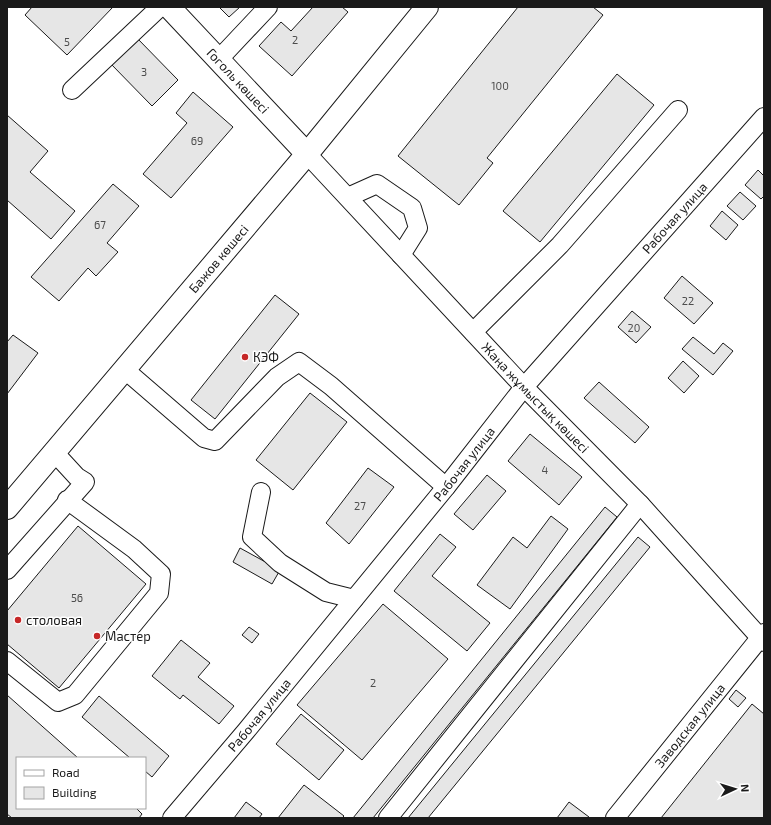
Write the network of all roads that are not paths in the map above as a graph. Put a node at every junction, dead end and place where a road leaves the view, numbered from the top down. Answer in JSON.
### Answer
{"nodes":[{"id":1,"x":160,"y":7,"type":"edge"},
{"id":2,"x":169,"y":7,"type":"edge"},
{"id":3,"x":268,"y":7,"type":"edge"},
{"id":4,"x":427,"y":7,"type":"edge"},
{"id":5,"x":219,"y":59,"type":"junction"},
{"id":6,"x":72,"y":90,"type":"dead end"},
{"id":7,"x":678,"y":110,"type":"dead end"},
{"id":8,"x":764,"y":117,"type":"edge"},
{"id":9,"x":307,"y":154,"type":"junction"},
{"id":10,"x":348,"y":198,"type":"junction"},
{"id":11,"x":401,"y":255,"type":"junction"},
{"id":12,"x":473,"y":332,"type":"junction"},
{"id":13,"x":124,"y":369,"type":"junction"},
{"id":14,"x":524,"y":387,"type":"junction"},
{"id":15,"x":54,"y":452,"type":"junction"},
{"id":16,"x":446,"y":487,"type":"junction"},
{"id":17,"x":262,"y":492,"type":"dead end"},
{"id":18,"x":67,"y":500,"type":"junction"},
{"id":19,"x":640,"y":504,"type":"junction"},
{"id":20,"x":7,"y":508,"type":"edge"},
{"id":21,"x":9,"y":562,"type":"edge"},
{"id":22,"x":354,"y":599,"type":"junction"},
{"id":23,"x":763,"y":638,"type":"edge"},
{"id":24,"x":7,"y":661,"type":"edge"},
{"id":25,"x":172,"y":818,"type":"edge"},
{"id":26,"x":388,"y":818,"type":"edge"},
{"id":27,"x":615,"y":818,"type":"edge"}],
"edges":[{"from":1,"to":6,"type":"street"},
{"from":2,"to":5,"type":"main road","name":"Гоголь көшесі"},
{"from":3,"to":5,"type":"street"},
{"from":4,"to":9,"type":"main road","name":"Бажов көшесі"},
{"from":5,"to":9,"type":"main road","name":"Гоголь көшесі"},
{"from":7,"to":12,"type":"street"},
{"from":8,"to":14,"type":"street","name":"Рабочая улица"},
{"from":9,"to":10,"type":"street","name":"Жаңа жұмыстық көшесі"},
{"from":9,"to":13,"type":"main road","name":"Бажов көшесі"},
{"from":10,"to":11,"type":"street","name":"Жаңа жұмыстық көшесі"},
{"from":10,"to":11,"type":"street"},
{"from":11,"to":12,"type":"street","name":"Жаңа жұмыстық көшесі"},
{"from":12,"to":14,"type":"street","name":"Жаңа жұмыстық көшесі"},
{"from":13,"to":15,"type":"main road","name":"Бажов көшесі"},
{"from":13,"to":16,"type":"street"},
{"from":14,"to":16,"type":"street","name":"Рабочая улица"},
{"from":14,"to":19,"type":"street","name":"Жаңа жұмыстық көшесі"},
{"from":15,"to":18,"type":"street"},
{"from":15,"to":20,"type":"main road","name":"Бажов көшесі"},
{"from":16,"to":22,"type":"street","name":"Рабочая улица"},
{"from":17,"to":22,"type":"street"},
{"from":18,"to":21,"type":"street"},
{"from":18,"to":24,"type":"street"},
{"from":19,"to":23,"type":"street","name":"Жаңа жұмыстық көшесі"},
{"from":19,"to":26,"type":"street"},
{"from":22,"to":25,"type":"street","name":"Рабочая улица"},
{"from":23,"to":27,"type":"street","name":"Заводская улица"}]}
